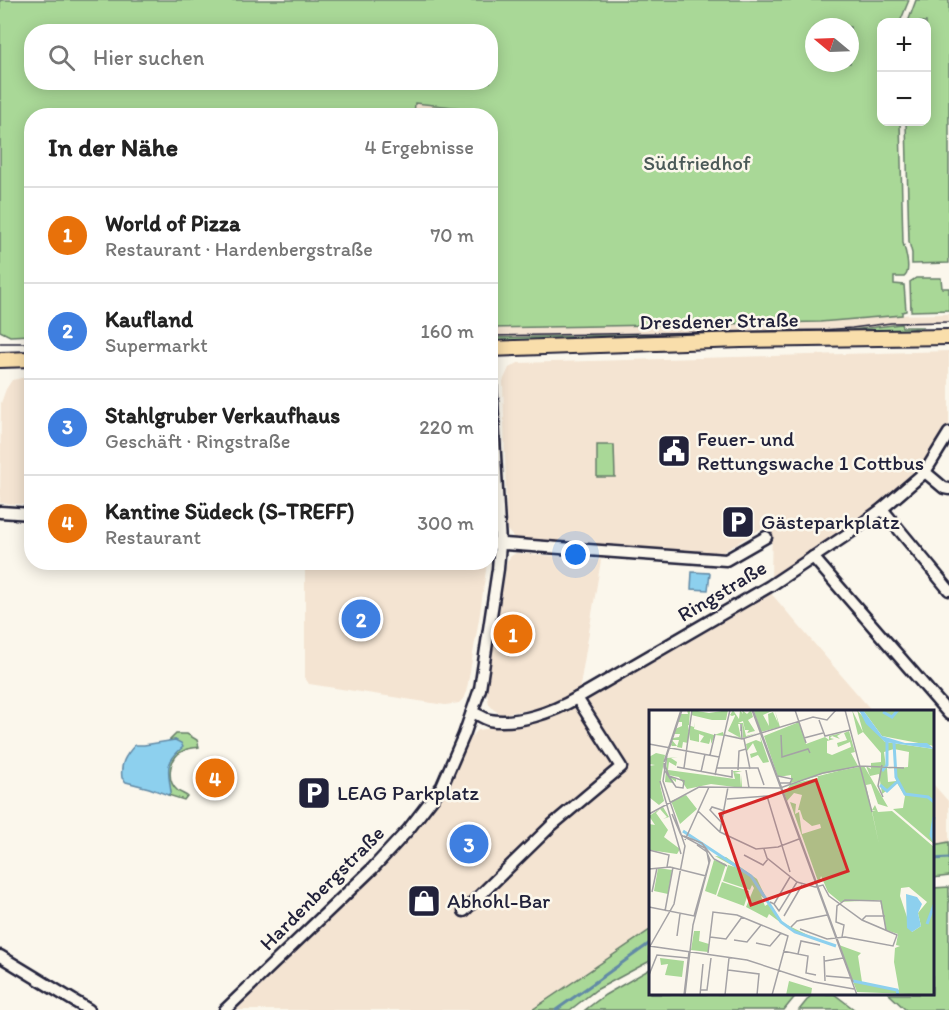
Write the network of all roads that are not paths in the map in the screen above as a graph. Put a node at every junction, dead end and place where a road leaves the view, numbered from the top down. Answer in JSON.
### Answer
{"nodes":[{"id":1,"x":949,"y":337,"type":"edge"},
{"id":2,"x":498,"y":349,"type":"edge"},
{"id":3,"x":24,"y":359,"type":"edge"},
{"id":4,"x":0,"y":360,"type":"edge"},
{"id":5,"x":949,"y":433,"type":"edge"},
{"id":6,"x":925,"y":472,"type":"junction"},
{"id":7,"x":949,"y":489,"type":"edge"},
{"id":8,"x":882,"y":509,"type":"junction"},
{"id":9,"x":0,"y":512,"type":"edge"},
{"id":10,"x":24,"y":514,"type":"edge"},
{"id":11,"x":766,"y":537,"type":"dead end"},
{"id":12,"x":498,"y":543,"type":"edge"},
{"id":13,"x":813,"y":557,"type":"junction"},
{"id":14,"x":498,"y":570,"type":"edge"},
{"id":15,"x":949,"y":590,"type":"edge"},
{"id":16,"x":577,"y":698,"type":"junction"},
{"id":17,"x":949,"y":714,"type":"edge"},
{"id":18,"x":470,"y":716,"type":"junction"},
{"id":19,"x":464,"y":911,"type":"dead end"},
{"id":20,"x":0,"y":956,"type":"edge"},
{"id":21,"x":89,"y":1010,"type":"edge"},
{"id":22,"x":225,"y":1010,"type":"edge"}],
"edges":[{"from":1,"to":2,"type":"main road","name":"Dresdener Straße"},
{"from":3,"to":4,"type":"main road"},
{"from":5,"to":6,"type":"street","name":"Ringstraße"},
{"from":6,"to":7,"type":"street"},
{"from":6,"to":8,"type":"street","name":"Ringstraße"},
{"from":8,"to":13,"type":"street","name":"Ringstraße"},
{"from":8,"to":15,"type":"street"},
{"from":9,"to":10,"type":"street"},
{"from":11,"to":12,"type":"street"},
{"from":13,"to":16,"type":"street","name":"Ringstraße"},
{"from":13,"to":17,"type":"street"},
{"from":14,"to":18,"type":"street","name":"Hardenbergstraße"},
{"from":16,"to":18,"type":"street","name":"Ringstraße"},
{"from":16,"to":19,"type":"street"},
{"from":18,"to":22,"type":"street","name":"Hardenbergstraße"},
{"from":20,"to":21,"type":"street"}]}
